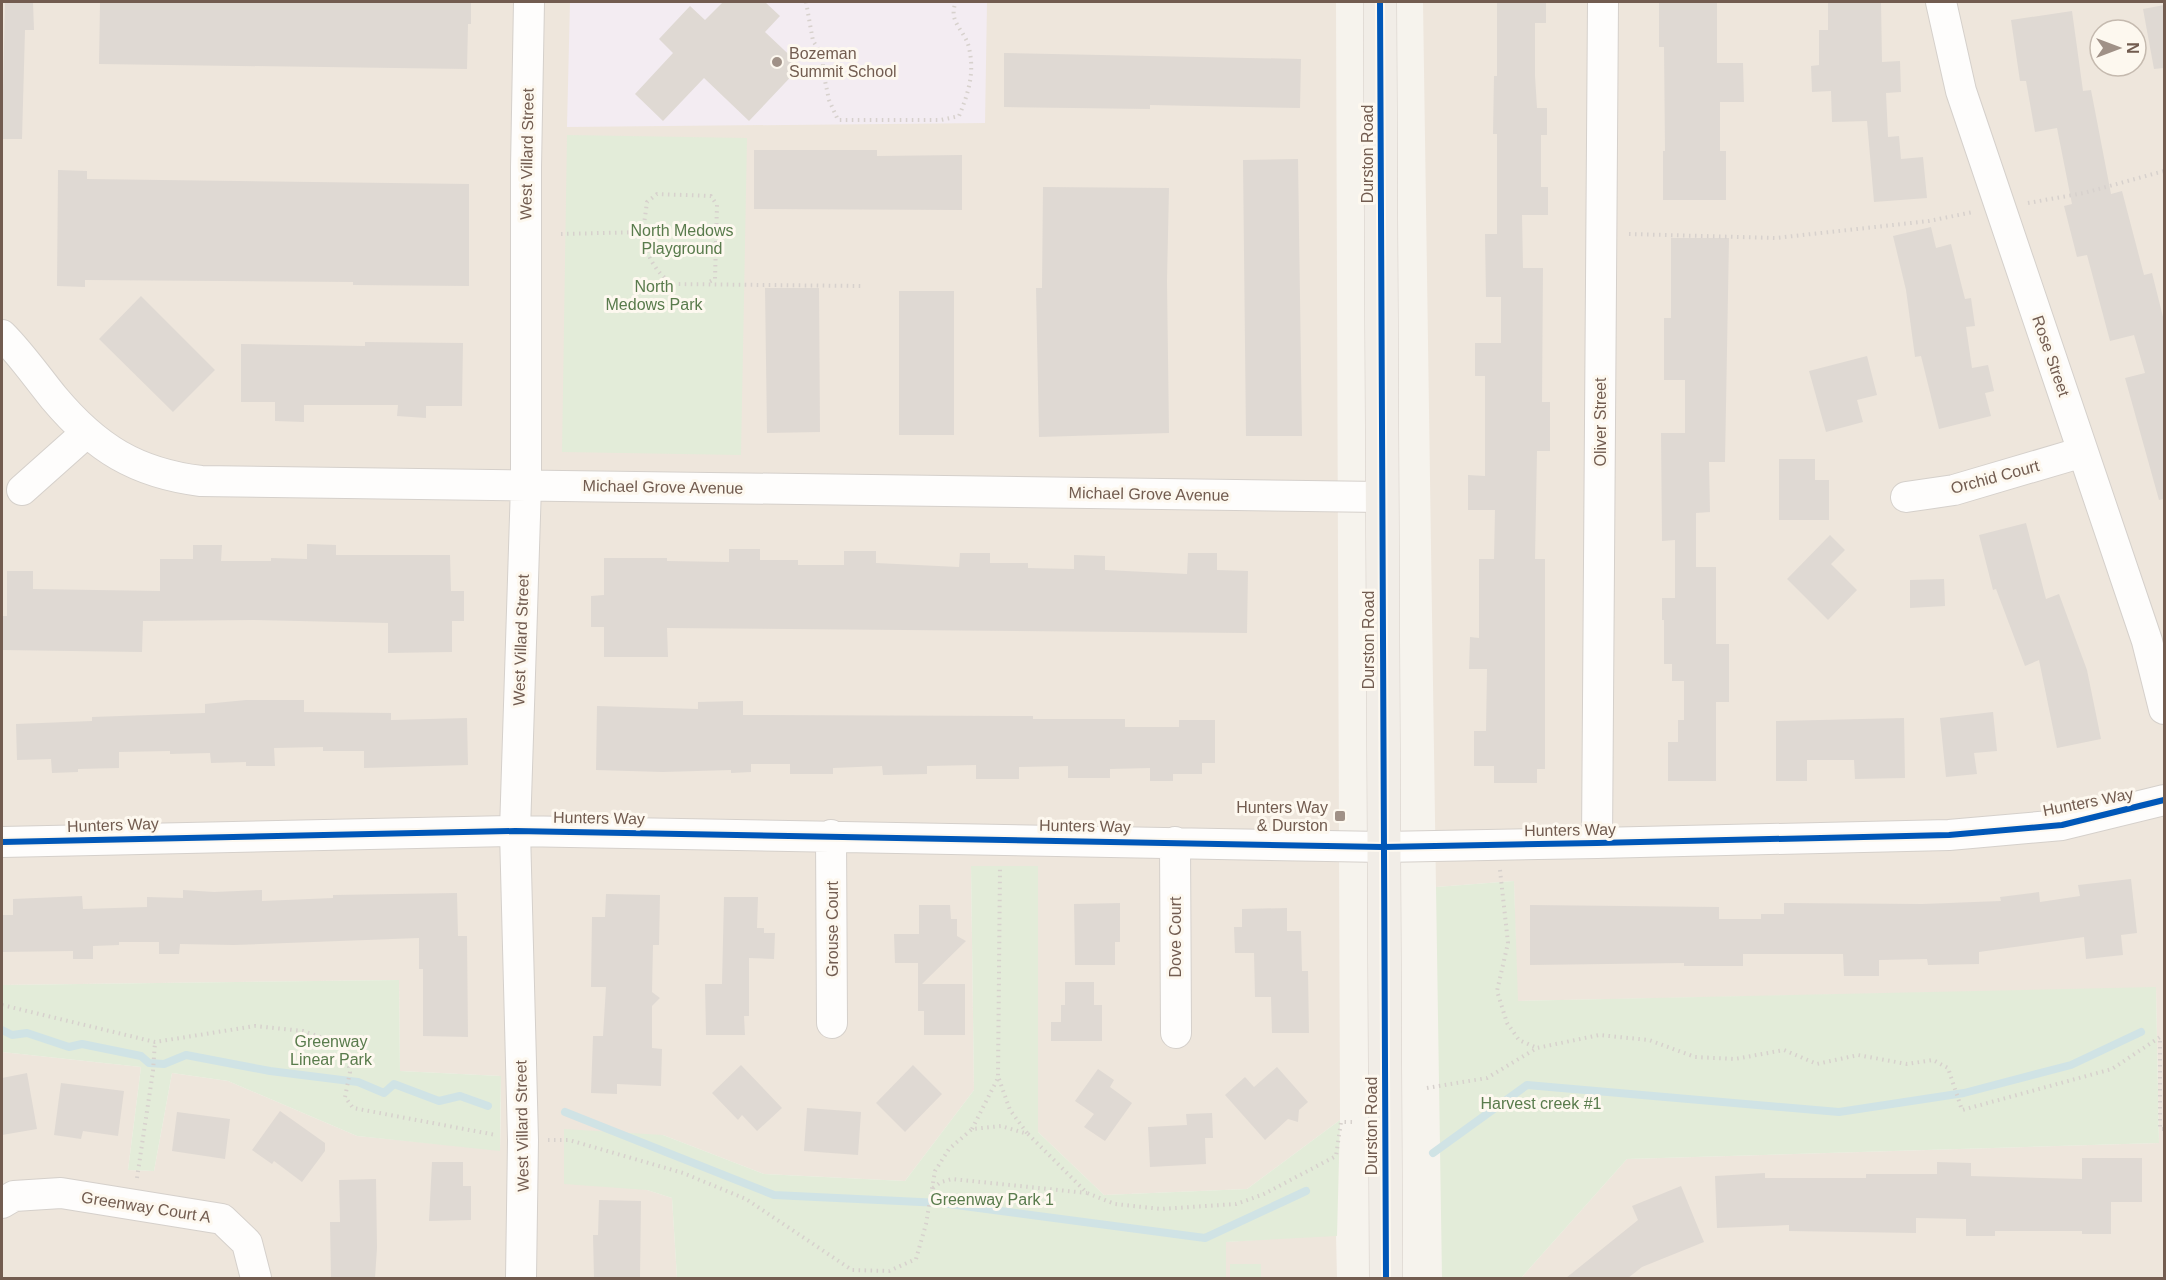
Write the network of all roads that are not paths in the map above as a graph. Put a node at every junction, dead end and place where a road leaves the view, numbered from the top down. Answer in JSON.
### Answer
{"nodes":[{"id":1,"x":529,"y":2,"type":"edge"},
{"id":2,"x":1380,"y":2,"type":"edge"},
{"id":3,"x":1603,"y":2,"type":"edge"},
{"id":4,"x":1941,"y":2,"type":"edge"},
{"id":5,"x":2,"y":334,"type":"edge"},
{"id":6,"x":86,"y":433,"type":"junction"},
{"id":7,"x":2083,"y":452,"type":"junction"},
{"id":8,"x":526,"y":485,"type":"junction"},
{"id":9,"x":22,"y":490,"type":"dead end"},
{"id":10,"x":1381,"y":497,"type":"junction"},
{"id":11,"x":1906,"y":497,"type":"dead end"},
{"id":12,"x":2164,"y":709,"type":"edge"},
{"id":13,"x":2164,"y":800,"type":"edge"},
{"id":14,"x":515,"y":831,"type":"junction"},
{"id":15,"x":831,"y":836,"type":"junction"},
{"id":16,"x":2,"y":842,"type":"edge"},
{"id":17,"x":1175,"y":842,"type":"junction"},
{"id":18,"x":1597,"y":843,"type":"junction"},
{"id":19,"x":1383,"y":847,"type":"junction"},
{"id":20,"x":832,"y":1023,"type":"dead end"},
{"id":21,"x":1176,"y":1033,"type":"dead end"},
{"id":22,"x":2,"y":1203,"type":"edge"},
{"id":23,"x":256,"y":1278,"type":"edge"},
{"id":24,"x":521,"y":1278,"type":"edge"},
{"id":25,"x":1386,"y":1278,"type":"edge"}],
"edges":[{"from":1,"to":8,"type":"street","name":"West Villard Street"},
{"from":2,"to":10,"type":"main road","name":"Durston Road"},
{"from":3,"to":18,"type":"street","name":"Oliver Street"},
{"from":4,"to":7,"type":"street","name":"Rose Street"},
{"from":5,"to":6,"type":"street","name":"Michael Grove Avenue"},
{"from":6,"to":8,"type":"street","name":"Michael Grove Avenue"},
{"from":6,"to":9,"type":"street"},
{"from":7,"to":11,"type":"street","name":"Orchid Court"},
{"from":7,"to":12,"type":"street","name":"Rose Street"},
{"from":8,"to":10,"type":"street","name":"Michael Grove Avenue"},
{"from":8,"to":14,"type":"street","name":"West Villard Street"},
{"from":10,"to":19,"type":"main road","name":"Durston Road"},
{"from":13,"to":18,"type":"street","name":"Hunters Way"},
{"from":14,"to":15,"type":"street","name":"Hunters Way"},
{"from":14,"to":16,"type":"street","name":"Hunters Way"},
{"from":14,"to":24,"type":"street","name":"West Villard Street"},
{"from":15,"to":17,"type":"street","name":"Hunters Way"},
{"from":15,"to":20,"type":"street","name":"Grouse Court"},
{"from":17,"to":19,"type":"street","name":"Hunters Way"},
{"from":17,"to":21,"type":"street","name":"Dove Court"},
{"from":18,"to":19,"type":"street","name":"Hunters Way"},
{"from":19,"to":25,"type":"main road","name":"Durston Road"},
{"from":22,"to":23,"type":"street","name":"Greenway Court A"}]}
